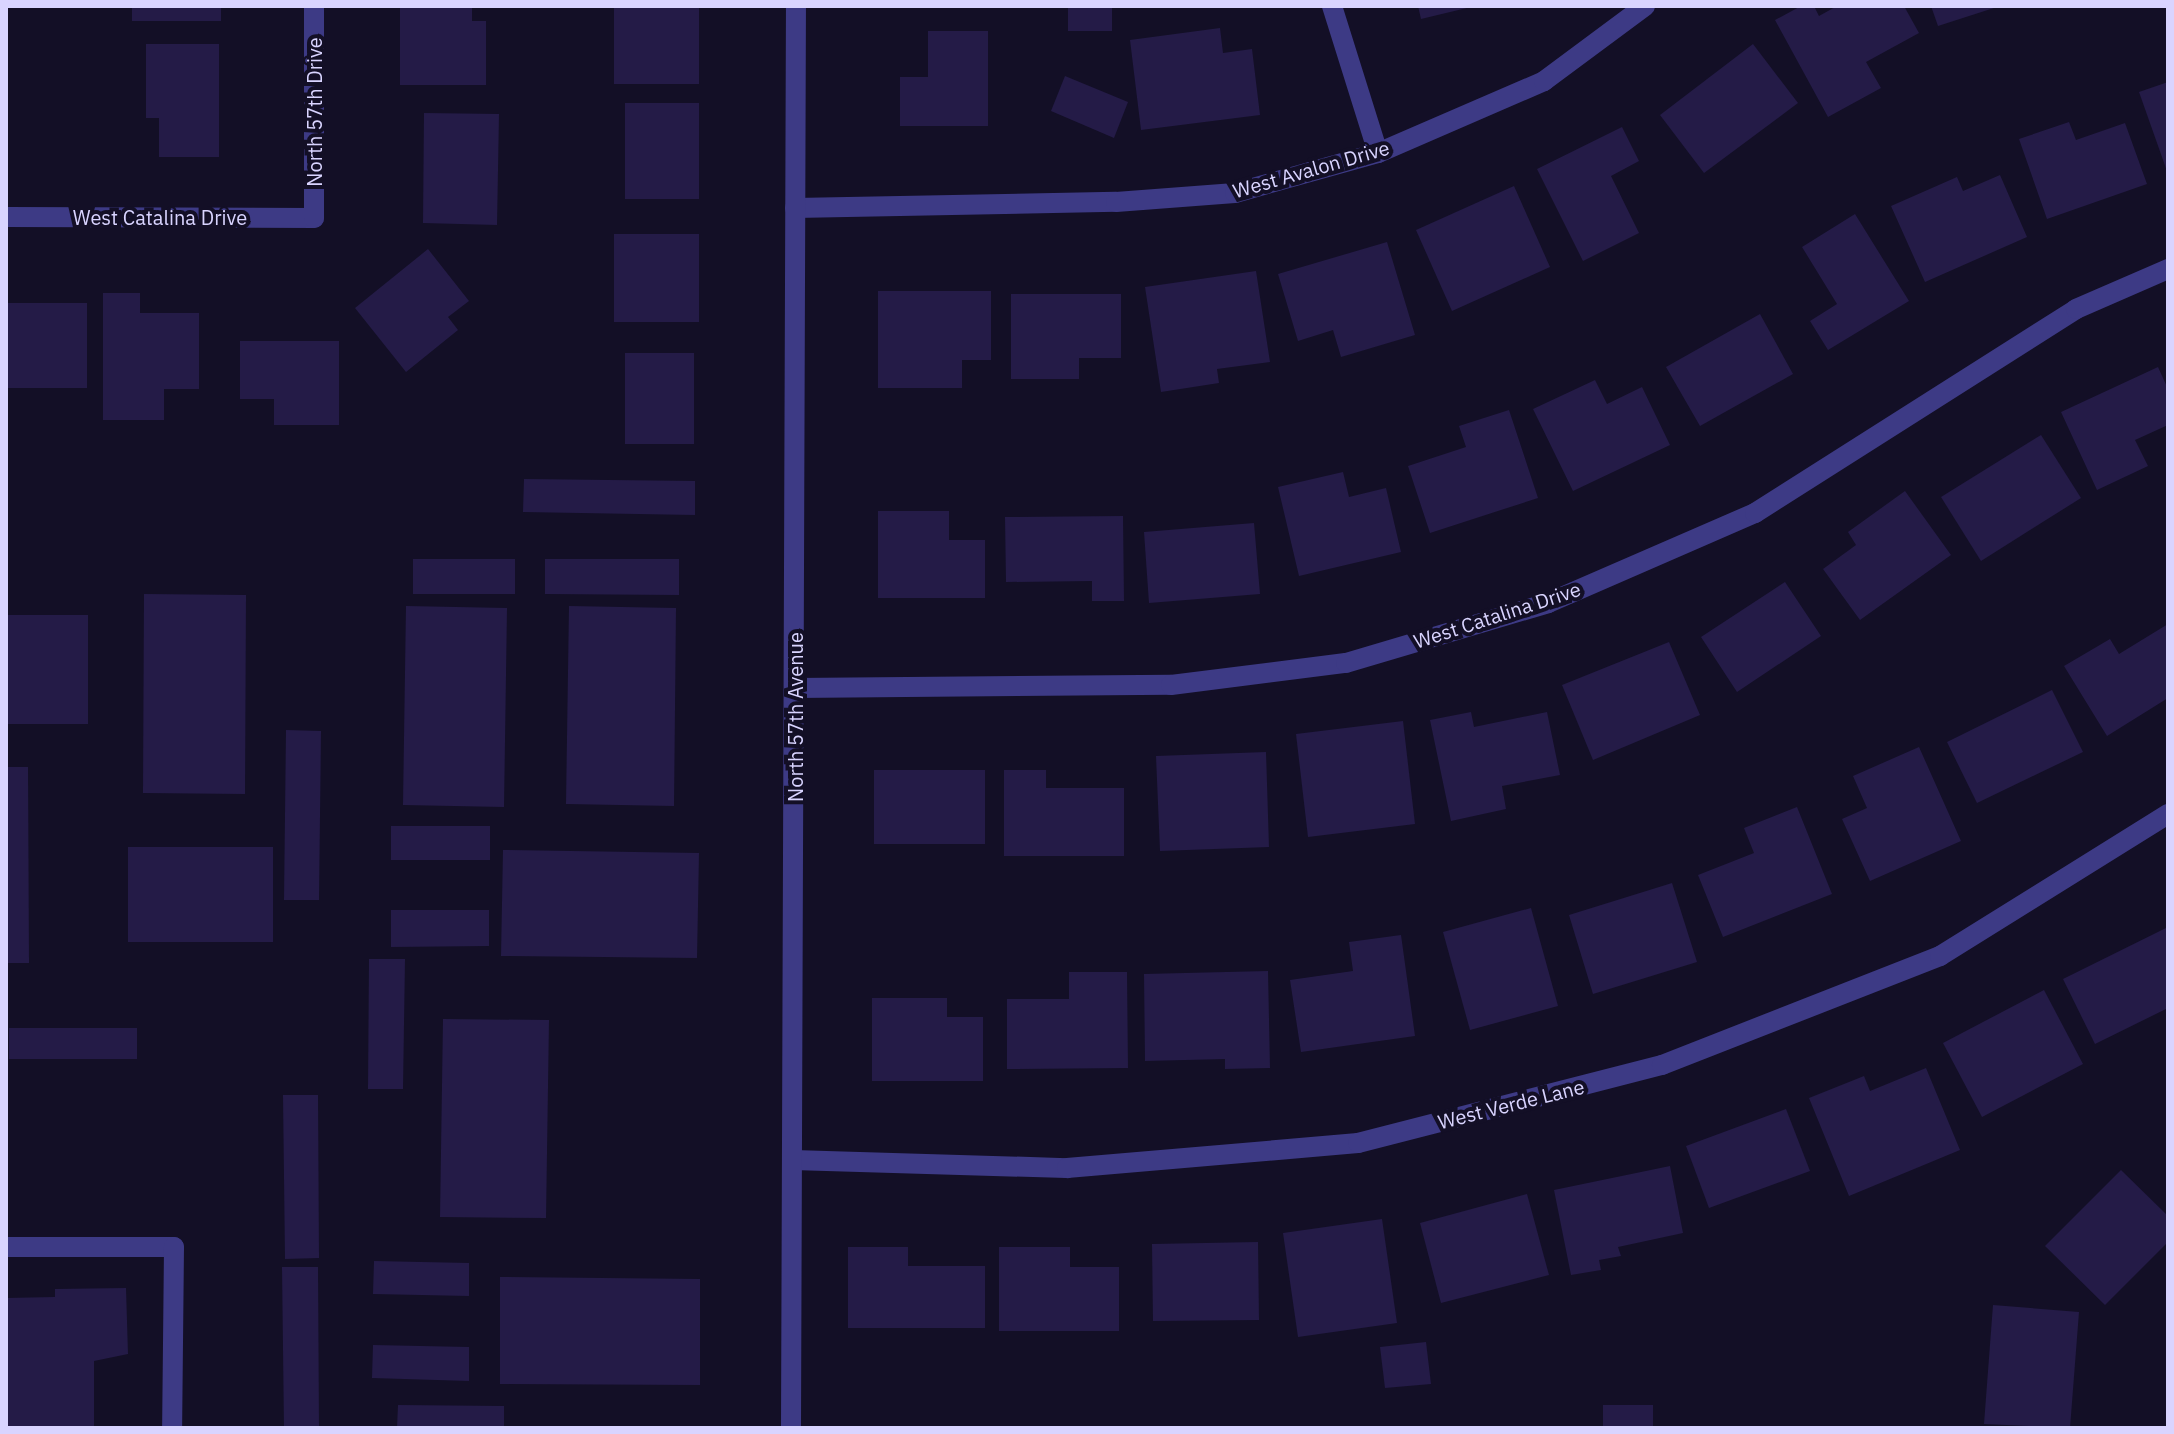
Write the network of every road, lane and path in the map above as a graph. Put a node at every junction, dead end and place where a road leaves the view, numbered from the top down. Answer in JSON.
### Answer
{"nodes":[{"id":1,"x":314,"y":6,"type":"edge"},
{"id":2,"x":796,"y":6,"type":"edge"},
{"id":3,"x":1332,"y":6,"type":"edge"},
{"id":4,"x":1645,"y":6,"type":"edge"},
{"id":5,"x":1378,"y":153,"type":"junction"},
{"id":6,"x":795,"y":208,"type":"junction"},
{"id":7,"x":6,"y":217,"type":"edge"},
{"id":8,"x":314,"y":218,"type":"joint"},
{"id":9,"x":2168,"y":269,"type":"edge"},
{"id":10,"x":795,"y":688,"type":"junction"},
{"id":11,"x":2168,"y":814,"type":"edge"},
{"id":12,"x":793,"y":1160,"type":"junction"},
{"id":13,"x":6,"y":1247,"type":"edge"},
{"id":14,"x":172,"y":1428,"type":"edge"},
{"id":15,"x":791,"y":1428,"type":"edge"}],
"edges":[{"from":1,"to":8,"type":"street","name":"North 57th Drive"},
{"from":2,"to":6,"type":"street","name":"North 57th Avenue"},
{"from":3,"to":5,"type":"street"},
{"from":4,"to":5,"type":"street","name":"West Avalon Drive"},
{"from":5,"to":6,"type":"street","name":"West Avalon Drive"},
{"from":6,"to":10,"type":"street","name":"North 57th Avenue"},
{"from":7,"to":8,"type":"street","name":"West Catalina Drive"},
{"from":9,"to":10,"type":"street","name":"West Catalina Drive"},
{"from":10,"to":12,"type":"street","name":"North 57th Avenue"},
{"from":11,"to":12,"type":"street","name":"West Verde Lane"},
{"from":12,"to":15,"type":"street","name":"North 57th Avenue"},
{"from":13,"to":14,"type":"street"}]}
